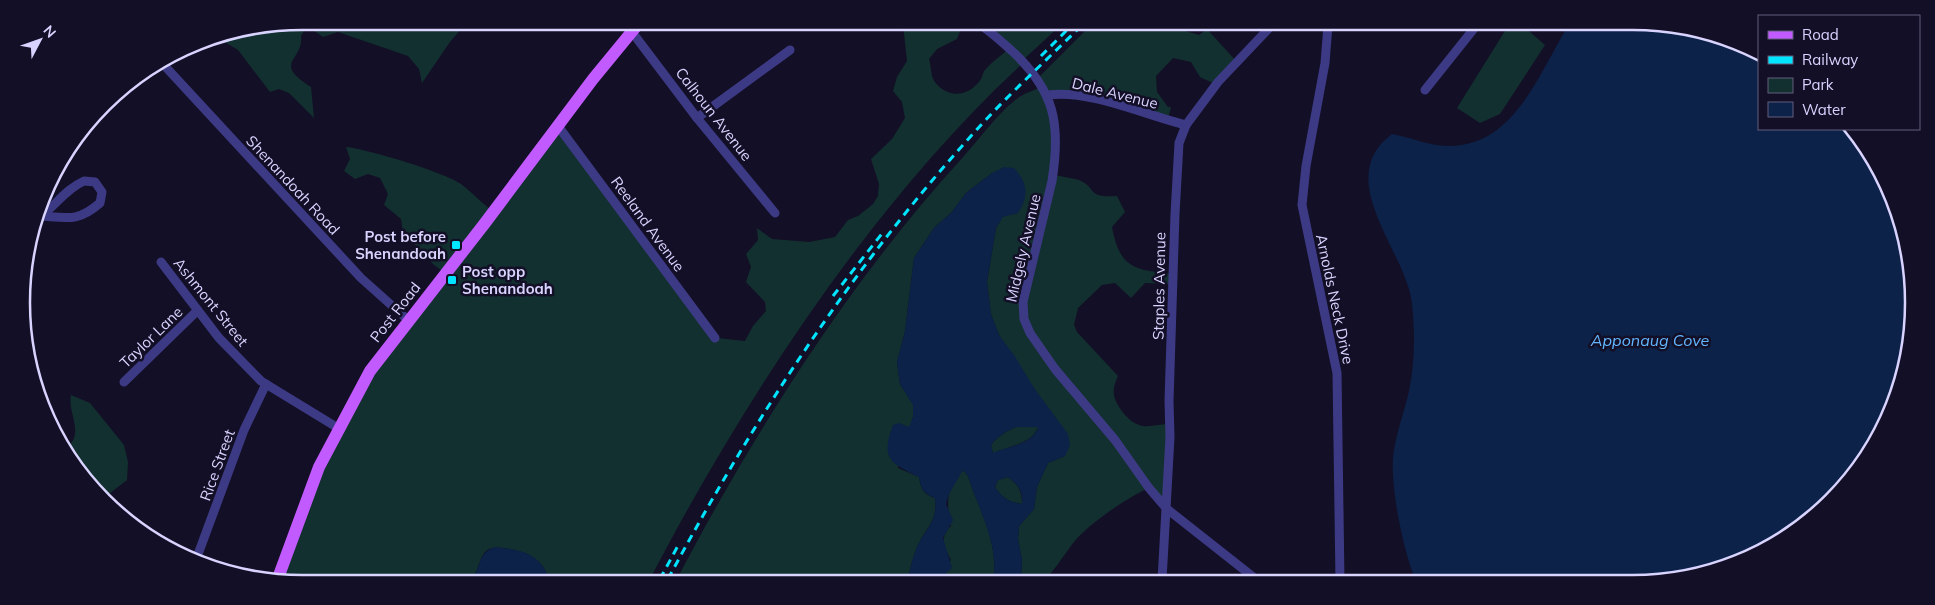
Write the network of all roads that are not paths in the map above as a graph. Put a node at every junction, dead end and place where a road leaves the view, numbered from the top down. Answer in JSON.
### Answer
{"nodes":[{"id":1,"x":634,"y":30,"type":"edge"},
{"id":2,"x":638,"y":30,"type":"edge"},
{"id":3,"x":986,"y":30,"type":"edge"},
{"id":4,"x":1267,"y":30,"type":"edge"},
{"id":5,"x":1328,"y":30,"type":"edge"},
{"id":6,"x":1473,"y":30,"type":"edge"},
{"id":7,"x":790,"y":50,"type":"dead end"},
{"id":8,"x":166,"y":67,"type":"edge"},
{"id":9,"x":1424,"y":90,"type":"dead end"},
{"id":10,"x":1048,"y":95,"type":"junction"},
{"id":11,"x":697,"y":118,"type":"junction"},
{"id":12,"x":1186,"y":125,"type":"junction"},
{"id":13,"x":558,"y":126,"type":"junction"},
{"id":14,"x":45,"y":212,"type":"edge"},
{"id":15,"x":775,"y":213,"type":"dead end"},
{"id":16,"x":43,"y":217,"type":"edge"},
{"id":17,"x":161,"y":262,"type":"dead end"},
{"id":18,"x":197,"y":311,"type":"junction"},
{"id":19,"x":408,"y":320,"type":"junction"},
{"id":20,"x":715,"y":338,"type":"dead end"},
{"id":21,"x":124,"y":382,"type":"dead end"},
{"id":22,"x":266,"y":384,"type":"junction"},
{"id":23,"x":338,"y":428,"type":"junction"},
{"id":24,"x":1167,"y":509,"type":"junction"},
{"id":25,"x":198,"y":554,"type":"edge"},
{"id":26,"x":280,"y":574,"type":"edge"},
{"id":27,"x":1162,"y":575,"type":"edge"},
{"id":28,"x":1251,"y":575,"type":"edge"},
{"id":29,"x":1340,"y":575,"type":"edge"}],
"edges":[{"from":1,"to":13,"type":"main road","name":"Post Road"},
{"from":2,"to":11,"type":"street","name":"Calhoun Avenue"},
{"from":3,"to":10,"type":"street"},
{"from":4,"to":12,"type":"street","name":"Staples Avenue"},
{"from":5,"to":29,"type":"street","name":"Arnolds Neck Drive"},
{"from":6,"to":9,"type":"street"},
{"from":7,"to":11,"type":"street"},
{"from":8,"to":19,"type":"street","name":"Shenandoah Road"},
{"from":10,"to":12,"type":"street","name":"Dale Avenue"},
{"from":10,"to":24,"type":"street","name":"Midgely Avenue"},
{"from":11,"to":15,"type":"street","name":"Calhoun Avenue"},
{"from":12,"to":24,"type":"street","name":"Staples Avenue"},
{"from":13,"to":19,"type":"main road","name":"Post Road"},
{"from":13,"to":20,"type":"street","name":"Reeland Avenue"},
{"from":14,"to":16,"type":"street"},
{"from":17,"to":18,"type":"street","name":"Ashmont Street"},
{"from":18,"to":21,"type":"street","name":"Taylor Lane"},
{"from":18,"to":22,"type":"street","name":"Ashmont Street"},
{"from":19,"to":23,"type":"main road","name":"Post Road"},
{"from":22,"to":23,"type":"street","name":"Ashmont Street"},
{"from":22,"to":25,"type":"street","name":"Rice Street"},
{"from":23,"to":26,"type":"main road","name":"Post Road"},
{"from":24,"to":27,"type":"street","name":"Staples Avenue"},
{"from":24,"to":28,"type":"street","name":"Midgely Avenue"}]}
